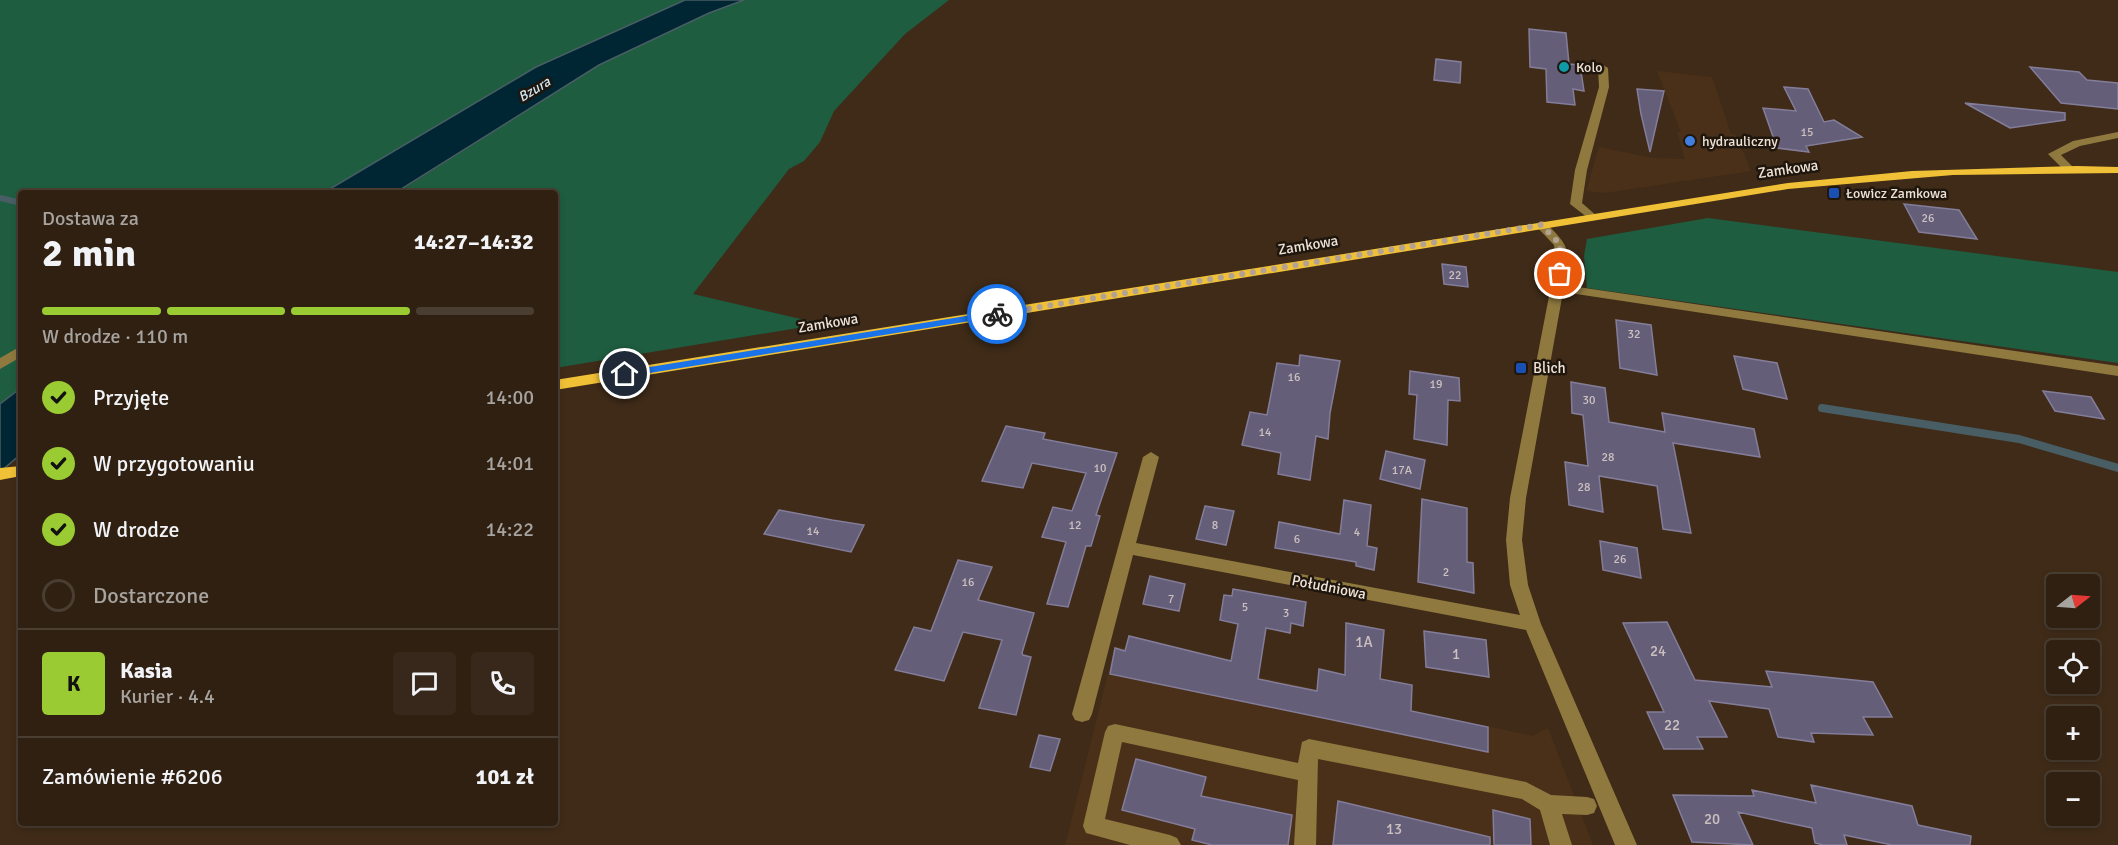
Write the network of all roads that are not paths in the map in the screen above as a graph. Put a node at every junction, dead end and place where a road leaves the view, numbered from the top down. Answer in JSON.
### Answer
{"nodes":[{"id":1,"x":1603,"y":68,"type":"dead end"},
{"id":2,"x":2118,"y":135,"type":"edge"},
{"id":3,"x":2069,"y":169,"type":"junction"},
{"id":4,"x":2118,"y":170,"type":"edge"},
{"id":5,"x":1592,"y":217,"type":"junction"},
{"id":6,"x":1541,"y":225,"type":"junction"},
{"id":7,"x":1558,"y":288,"type":"junction"},
{"id":8,"x":18,"y":352,"type":"edge"},
{"id":9,"x":0,"y":365,"type":"edge"},
{"id":10,"x":2118,"y":371,"type":"edge"},
{"id":11,"x":558,"y":385,"type":"edge"},
{"id":12,"x":1151,"y":458,"type":"dead end"},
{"id":13,"x":18,"y":471,"type":"edge"},
{"id":14,"x":0,"y":474,"type":"edge"},
{"id":15,"x":1126,"y":547,"type":"junction"},
{"id":16,"x":1532,"y":624,"type":"junction"},
{"id":17,"x":1082,"y":714,"type":"dead end"},
{"id":18,"x":1309,"y":774,"type":"junction"},
{"id":19,"x":1548,"y":804,"type":"junction"},
{"id":20,"x":1587,"y":806,"type":"dead end"},
{"id":21,"x":1170,"y":845,"type":"edge"},
{"id":22,"x":1305,"y":845,"type":"edge"},
{"id":23,"x":1561,"y":845,"type":"edge"},
{"id":24,"x":1626,"y":845,"type":"edge"}],
"edges":[{"from":1,"to":5,"type":"street"},
{"from":2,"to":3,"type":"street"},
{"from":3,"to":4,"type":"main road","name":"Zamkowa"},
{"from":3,"to":5,"type":"main road","name":"Zamkowa"},
{"from":5,"to":6,"type":"main road","name":"Zamkowa"},
{"from":6,"to":7,"type":"street"},
{"from":6,"to":11,"type":"main road","name":"Zamkowa"},
{"from":7,"to":10,"type":"street"},
{"from":7,"to":16,"type":"street"},
{"from":8,"to":9,"type":"street"},
{"from":12,"to":15,"type":"street"},
{"from":13,"to":14,"type":"main road"},
{"from":15,"to":16,"type":"street","name":"Południowa"},
{"from":15,"to":17,"type":"street"},
{"from":16,"to":24,"type":"street"},
{"from":18,"to":19,"type":"street"},
{"from":18,"to":21,"type":"street"},
{"from":18,"to":22,"type":"street"},
{"from":19,"to":20,"type":"street"},
{"from":19,"to":23,"type":"street"}]}
